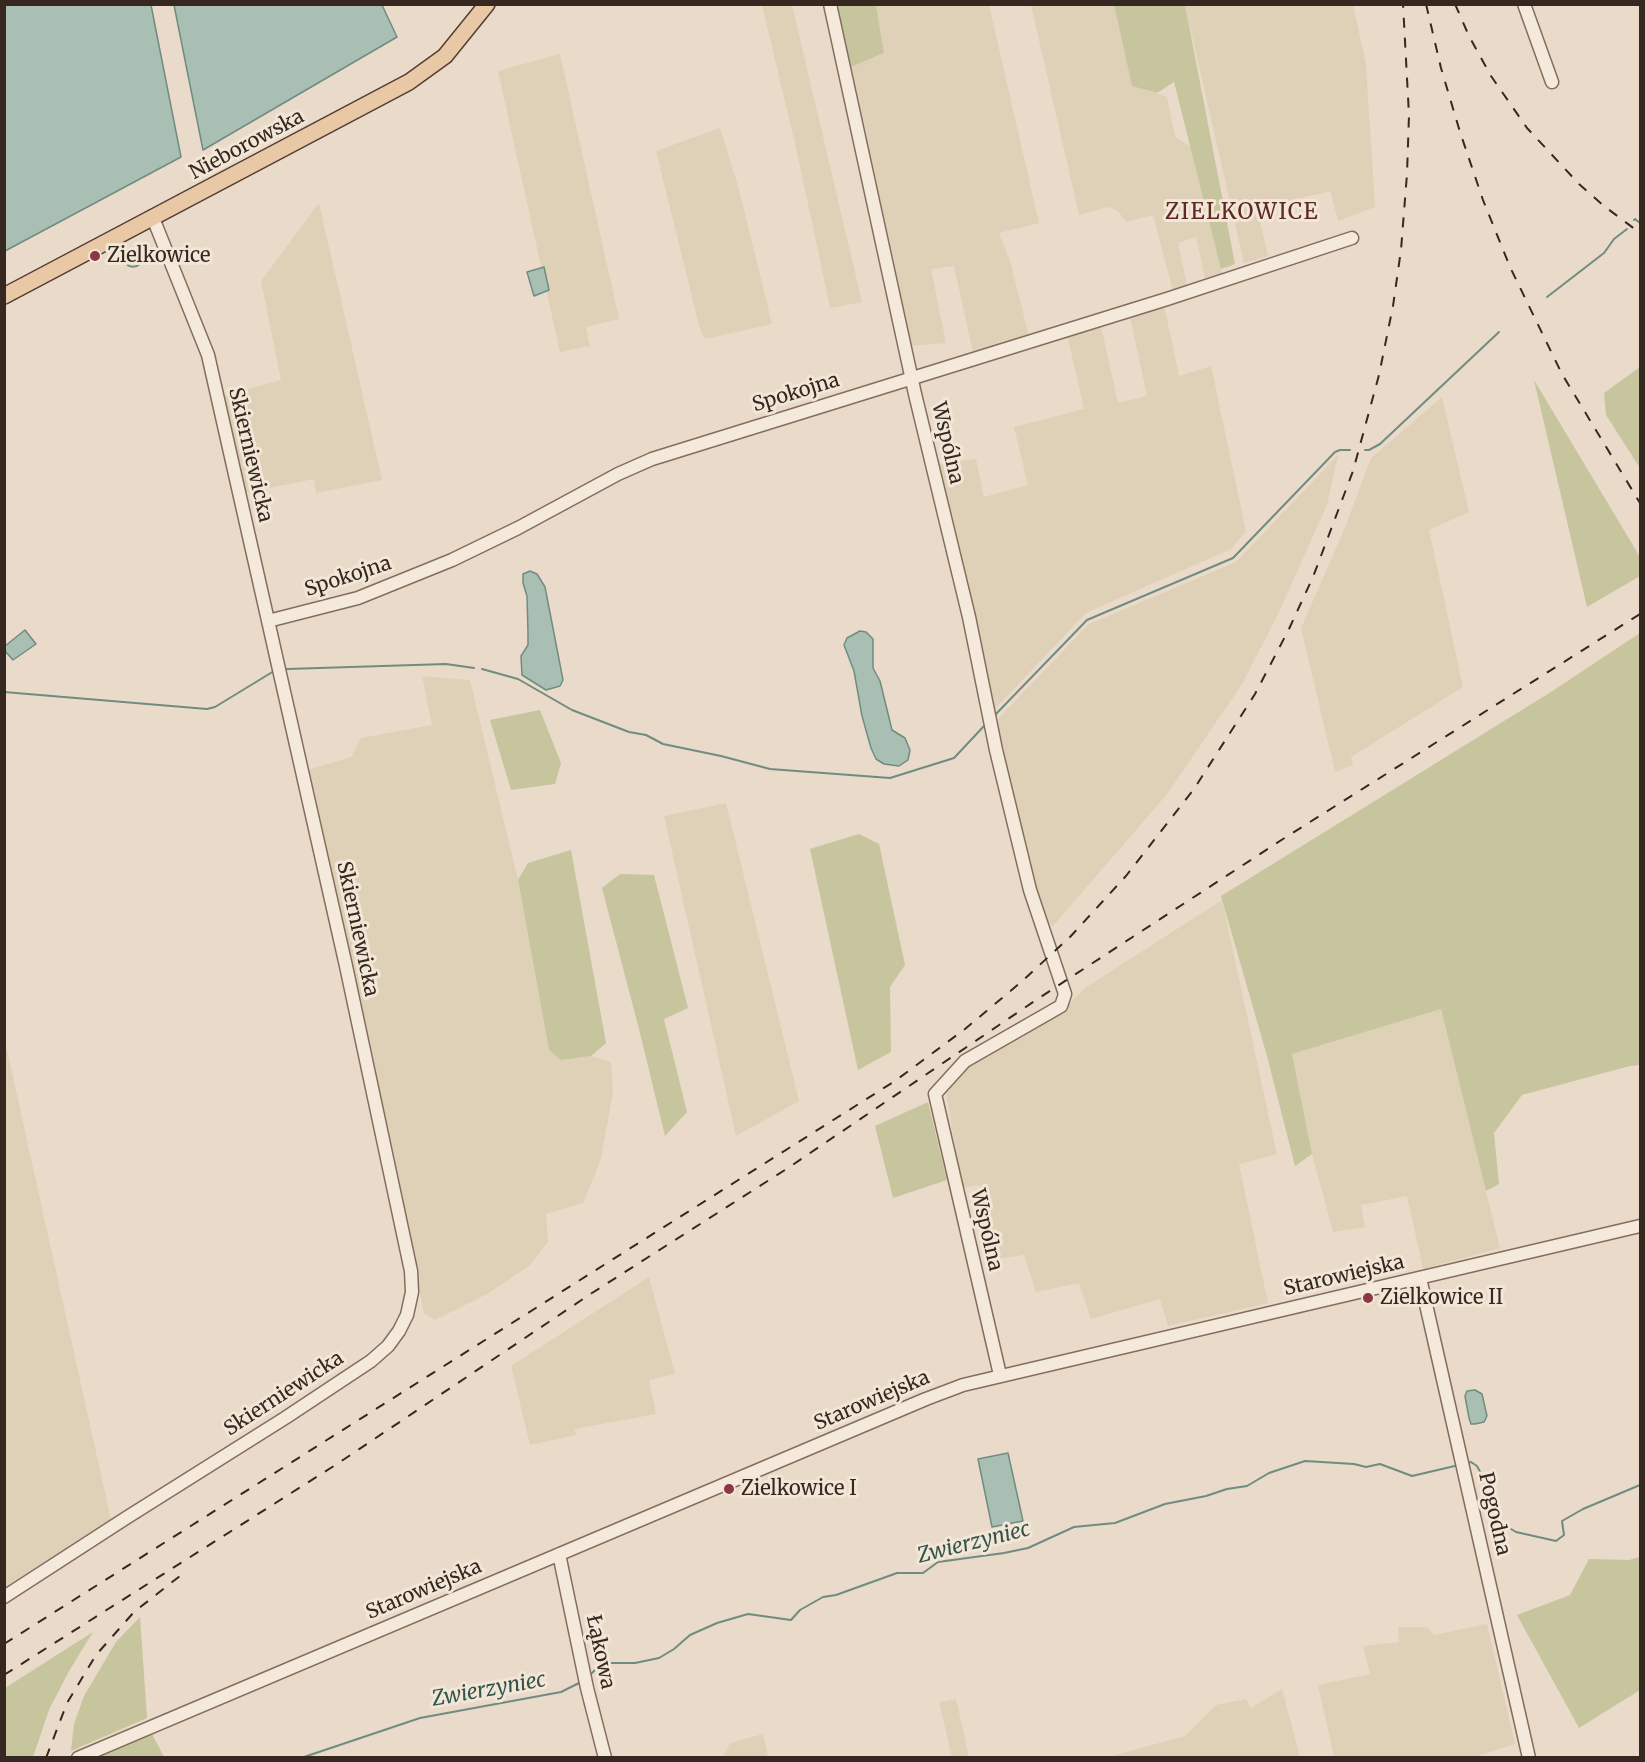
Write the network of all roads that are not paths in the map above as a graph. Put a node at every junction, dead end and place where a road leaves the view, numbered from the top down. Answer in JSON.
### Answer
{"nodes":[{"id":1,"x":488,"y":4,"type":"edge"},
{"id":2,"x":830,"y":4,"type":"edge"},
{"id":3,"x":1524,"y":4,"type":"edge"},
{"id":4,"x":1552,"y":82,"type":"dead end"},
{"id":5,"x":153,"y":218,"type":"junction"},
{"id":6,"x":1352,"y":238,"type":"dead end"},
{"id":7,"x":4,"y":296,"type":"edge"},
{"id":8,"x":912,"y":377,"type":"junction"},
{"id":9,"x":268,"y":621,"type":"junction"},
{"id":10,"x":1641,"y":1226,"type":"edge"},
{"id":11,"x":1420,"y":1278,"type":"junction"},
{"id":12,"x":1000,"y":1375,"type":"junction"},
{"id":13,"x":559,"y":1554,"type":"junction"},
{"id":14,"x":4,"y":1597,"type":"edge"},
{"id":15,"x":78,"y":1758,"type":"edge"},
{"id":16,"x":605,"y":1758,"type":"edge"},
{"id":17,"x":1529,"y":1758,"type":"edge"}],
"edges":[{"from":1,"to":5,"type":"main road","name":"Nieborowska"},
{"from":2,"to":8,"type":"street","name":"Wspólna"},
{"from":3,"to":4,"type":"street"},
{"from":5,"to":7,"type":"main road","name":"Nieborowska"},
{"from":5,"to":9,"type":"street","name":"Skierniewicka"},
{"from":6,"to":8,"type":"street","name":"Spokojna"},
{"from":8,"to":9,"type":"street","name":"Spokojna"},
{"from":8,"to":12,"type":"street","name":"Wspólna"},
{"from":9,"to":14,"type":"street","name":"Skierniewicka"},
{"from":10,"to":11,"type":"street","name":"Starowiejska"},
{"from":11,"to":12,"type":"street","name":"Starowiejska"},
{"from":11,"to":17,"type":"street","name":"Pogodna"},
{"from":12,"to":13,"type":"street","name":"Starowiejska"},
{"from":13,"to":15,"type":"street","name":"Starowiejska"},
{"from":13,"to":16,"type":"street","name":"Łąkowa"}]}
